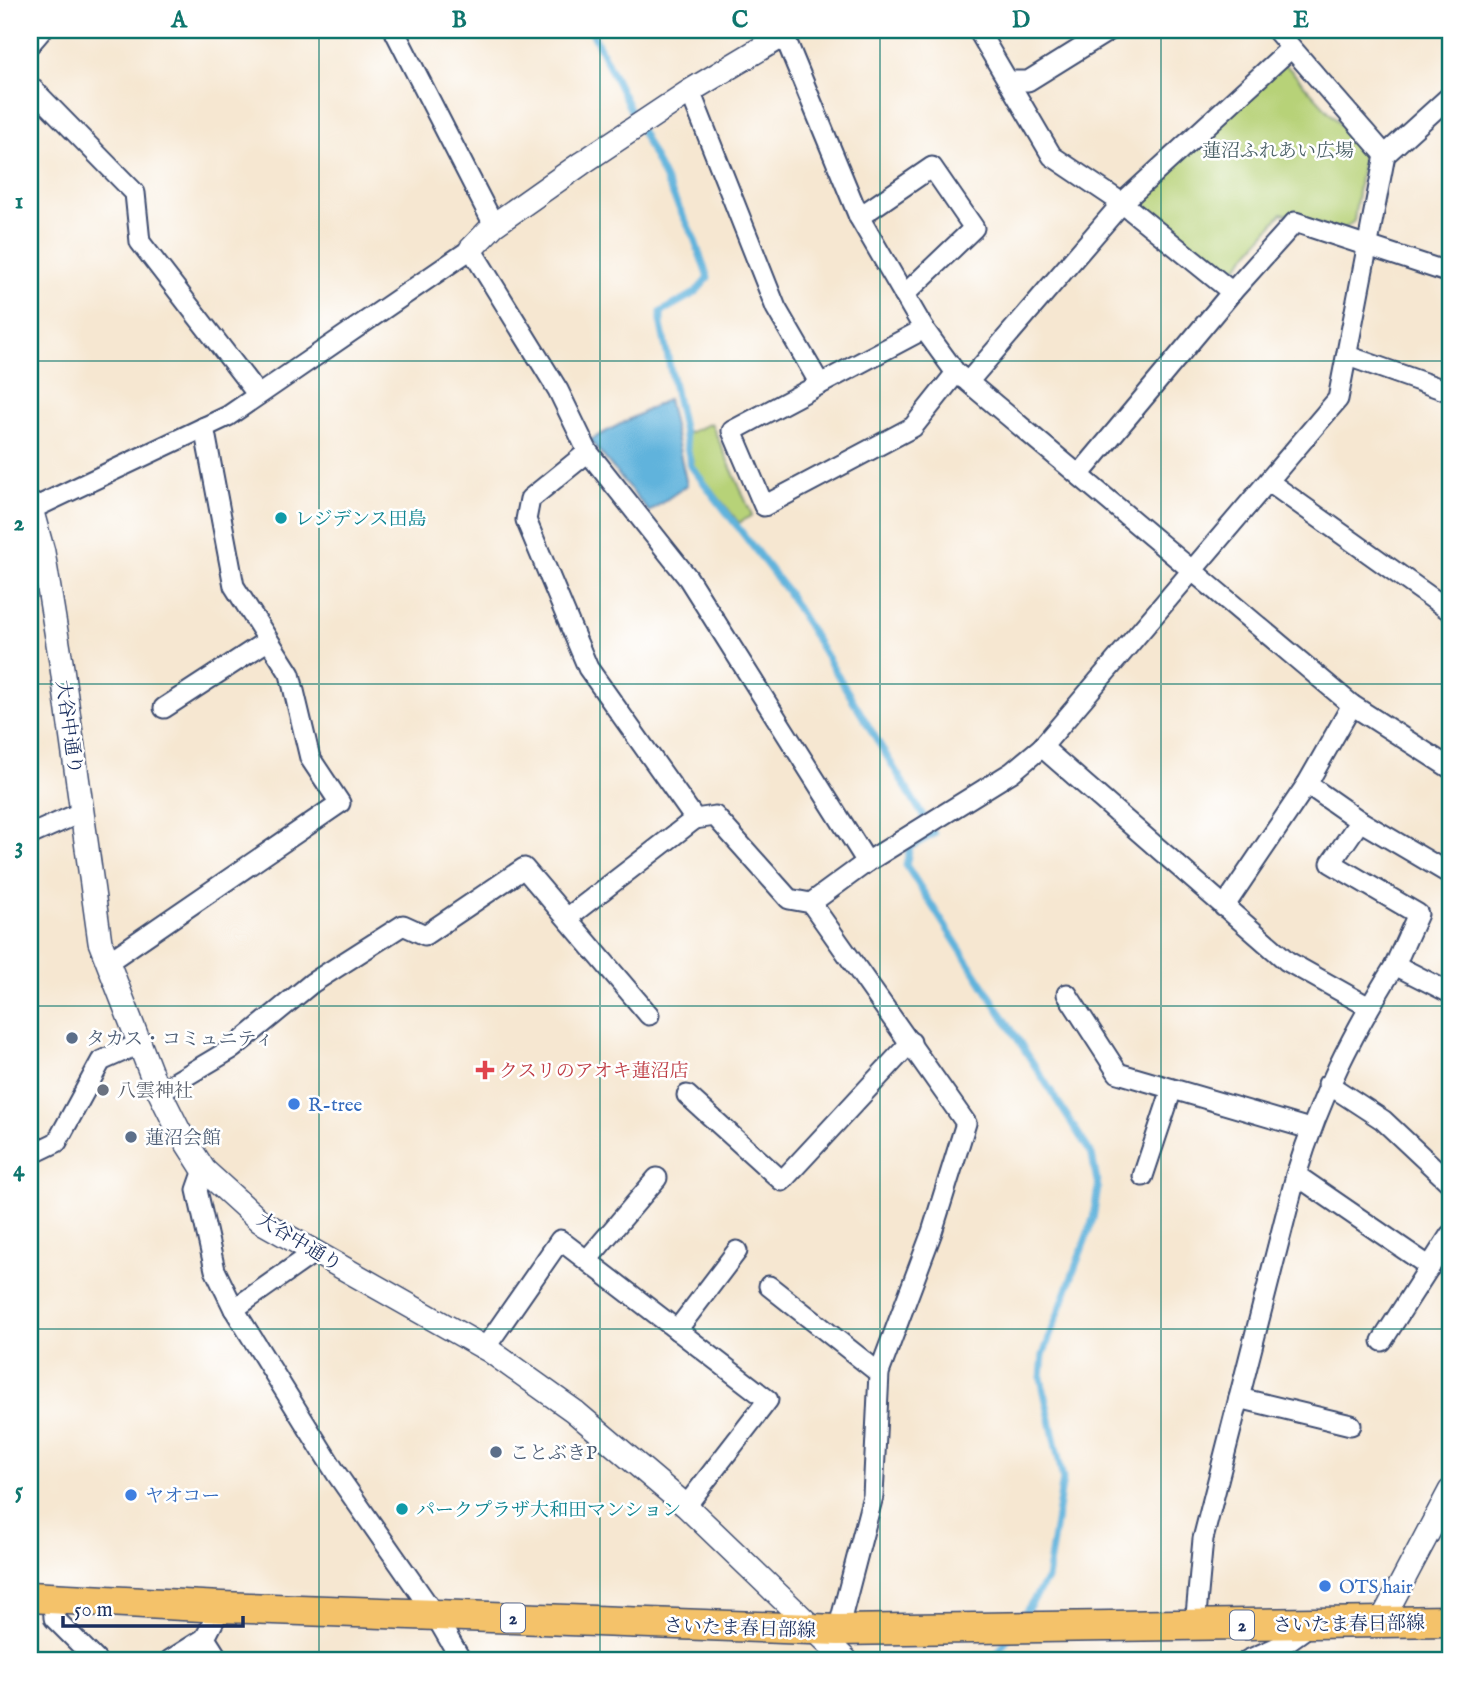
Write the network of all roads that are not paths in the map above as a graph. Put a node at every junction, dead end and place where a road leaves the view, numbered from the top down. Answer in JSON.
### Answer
{"nodes":[{"id":1,"x":42,"y":30,"type":"edge"},
{"id":2,"x":394,"y":30,"type":"edge"},
{"id":3,"x":978,"y":30,"type":"edge"},
{"id":4,"x":1110,"y":30,"type":"edge"},
{"id":5,"x":1276,"y":30,"type":"edge"},
{"id":6,"x":788,"y":33,"type":"edge"},
{"id":7,"x":30,"y":44,"type":"edge"},
{"id":8,"x":1291,"y":48,"type":"junction"},
{"id":9,"x":1008,"y":81,"type":"junction"},
{"id":10,"x":30,"y":86,"type":"edge"},
{"id":11,"x":690,"y":91,"type":"junction"},
{"id":12,"x":1450,"y":96,"type":"edge"},
{"id":13,"x":1385,"y":155,"type":"junction"},
{"id":14,"x":1122,"y":202,"type":"junction"},
{"id":15,"x":859,"y":217,"type":"junction"},
{"id":16,"x":494,"y":225,"type":"junction"},
{"id":17,"x":1367,"y":247,"type":"junction"},
{"id":18,"x":471,"y":249,"type":"junction"},
{"id":19,"x":1450,"y":273,"type":"edge"},
{"id":20,"x":1232,"y":292,"type":"junction"},
{"id":21,"x":904,"y":295,"type":"junction"},
{"id":22,"x":924,"y":330,"type":"junction"},
{"id":23,"x":1348,"y":356,"type":"junction"},
{"id":24,"x":962,"y":377,"type":"junction"},
{"id":25,"x":820,"y":384,"type":"junction"},
{"id":26,"x":1450,"y":392,"type":"edge"},
{"id":27,"x":258,"y":395,"type":"junction"},
{"id":28,"x":204,"y":427,"type":"junction"},
{"id":29,"x":588,"y":452,"type":"junction"},
{"id":30,"x":1079,"y":475,"type":"junction"},
{"id":31,"x":1269,"y":482,"type":"junction"},
{"id":32,"x":31,"y":507,"type":"edge"},
{"id":33,"x":36,"y":554,"type":"edge"},
{"id":34,"x":1193,"y":570,"type":"junction"},
{"id":35,"x":1450,"y":611,"type":"edge"},
{"id":36,"x":267,"y":641,"type":"junction"},
{"id":37,"x":1352,"y":705,"type":"junction"},
{"id":38,"x":164,"y":708,"type":"dead end"},
{"id":39,"x":1042,"y":747,"type":"junction"},
{"id":40,"x":1450,"y":768,"type":"edge"},
{"id":41,"x":1307,"y":784,"type":"junction"},
{"id":42,"x":82,"y":813,"type":"junction"},
{"id":43,"x":695,"y":818,"type":"junction"},
{"id":44,"x":1360,"y":821,"type":"junction"},
{"id":45,"x":30,"y":835,"type":"edge"},
{"id":46,"x":867,"y":862,"type":"junction"},
{"id":47,"x":1450,"y":874,"type":"edge"},
{"id":48,"x":811,"y":903,"type":"junction"},
{"id":49,"x":1224,"y":907,"type":"junction"},
{"id":50,"x":567,"y":918,"type":"junction"},
{"id":51,"x":108,"y":962,"type":"junction"},
{"id":52,"x":1395,"y":965,"type":"junction"},
{"id":53,"x":1450,"y":993,"type":"edge"},
{"id":54,"x":1067,"y":994,"type":"dead end"},
{"id":55,"x":1369,"y":1007,"type":"junction"},
{"id":56,"x":649,"y":1014,"type":"dead end"},
{"id":57,"x":911,"y":1042,"type":"junction"},
{"id":58,"x":139,"y":1045,"type":"junction"},
{"id":59,"x":1328,"y":1084,"type":"junction"},
{"id":60,"x":1172,"y":1089,"type":"junction"},
{"id":61,"x":159,"y":1092,"type":"junction"},
{"id":62,"x":687,"y":1095,"type":"dead end"},
{"id":63,"x":1310,"y":1129,"type":"junction"},
{"id":64,"x":30,"y":1155,"type":"edge"},
{"id":65,"x":204,"y":1170,"type":"junction"},
{"id":66,"x":1296,"y":1175,"type":"junction"},
{"id":67,"x":1143,"y":1176,"type":"dead end"},
{"id":68,"x":657,"y":1178,"type":"dead end"},
{"id":69,"x":1450,"y":1183,"type":"edge"},
{"id":70,"x":1450,"y":1235,"type":"edge"},
{"id":71,"x":737,"y":1251,"type":"dead end"},
{"id":72,"x":315,"y":1252,"type":"junction"},
{"id":73,"x":587,"y":1260,"type":"junction"},
{"id":74,"x":1430,"y":1267,"type":"junction"},
{"id":75,"x":769,"y":1286,"type":"dead end"},
{"id":76,"x":234,"y":1310,"type":"junction"},
{"id":77,"x":677,"y":1330,"type":"junction"},
{"id":78,"x":1382,"y":1341,"type":"dead end"},
{"id":79,"x":485,"y":1348,"type":"junction"},
{"id":80,"x":879,"y":1373,"type":"junction"},
{"id":81,"x":1239,"y":1398,"type":"junction"},
{"id":82,"x":1351,"y":1424,"type":"dead end"},
{"id":83,"x":1450,"y":1492,"type":"edge"},
{"id":84,"x":686,"y":1506,"type":"junction"},
{"id":85,"x":36,"y":1598,"type":"edge"},
{"id":86,"x":221,"y":1607,"type":"junction"},
{"id":87,"x":435,"y":1615,"type":"junction"},
{"id":88,"x":1450,"y":1621,"type":"edge"},
{"id":89,"x":1381,"y":1622,"type":"junction"},
{"id":90,"x":1313,"y":1623,"type":"junction"},
{"id":91,"x":1195,"y":1626,"type":"junction"},
{"id":92,"x":825,"y":1630,"type":"junction"},
{"id":93,"x":205,"y":1638,"type":"junction"},
{"id":94,"x":455,"y":1658,"type":"edge"},
{"id":95,"x":96,"y":1660,"type":"edge"},
{"id":96,"x":170,"y":1660,"type":"edge"},
{"id":97,"x":219,"y":1660,"type":"edge"},
{"id":98,"x":846,"y":1660,"type":"edge"},
{"id":99,"x":1248,"y":1660,"type":"edge"}],
"edges":[{"from":1,"to":7,"type":"street"},
{"from":2,"to":16,"type":"street"},
{"from":3,"to":9,"type":"street"},
{"from":4,"to":9,"type":"street"},
{"from":5,"to":8,"type":"street"},
{"from":6,"to":11,"type":"street"},
{"from":6,"to":15,"type":"street"},
{"from":8,"to":13,"type":"street"},
{"from":8,"to":14,"type":"street"},
{"from":9,"to":14,"type":"street"},
{"from":10,"to":27,"type":"street"},
{"from":11,"to":16,"type":"street"},
{"from":11,"to":25,"type":"street"},
{"from":12,"to":13,"type":"street"},
{"from":13,"to":17,"type":"street"},
{"from":14,"to":20,"type":"street"},
{"from":14,"to":24,"type":"street"},
{"from":15,"to":21,"type":"street"},
{"from":15,"to":21,"type":"street"},
{"from":16,"to":18,"type":"street"},
{"from":17,"to":19,"type":"street"},
{"from":17,"to":20,"type":"street"},
{"from":17,"to":23,"type":"street"},
{"from":18,"to":27,"type":"street"},
{"from":18,"to":29,"type":"street"},
{"from":20,"to":30,"type":"street"},
{"from":21,"to":22,"type":"street"},
{"from":22,"to":24,"type":"street"},
{"from":22,"to":25,"type":"street"},
{"from":23,"to":26,"type":"street"},
{"from":23,"to":31,"type":"street"},
{"from":24,"to":25,"type":"street"},
{"from":24,"to":30,"type":"street"},
{"from":27,"to":28,"type":"street"},
{"from":28,"to":32,"type":"street"},
{"from":28,"to":36,"type":"street"},
{"from":29,"to":43,"type":"street"},
{"from":29,"to":46,"type":"street"},
{"from":30,"to":34,"type":"street"},
{"from":31,"to":34,"type":"street"},
{"from":31,"to":35,"type":"street"},
{"from":32,"to":33,"type":"street","name":"大谷中通り"},
{"from":33,"to":42,"type":"street","name":"大谷中通り"},
{"from":34,"to":37,"type":"street"},
{"from":34,"to":39,"type":"street"},
{"from":36,"to":38,"type":"street"},
{"from":36,"to":51,"type":"street"},
{"from":37,"to":40,"type":"street"},
{"from":37,"to":41,"type":"street"},
{"from":39,"to":46,"type":"street"},
{"from":39,"to":49,"type":"street"},
{"from":41,"to":44,"type":"street"},
{"from":41,"to":49,"type":"street"},
{"from":42,"to":45,"type":"street"},
{"from":42,"to":51,"type":"street","name":"大谷中通り"},
{"from":43,"to":48,"type":"street"},
{"from":43,"to":50,"type":"street"},
{"from":44,"to":47,"type":"street"},
{"from":44,"to":52,"type":"street"},
{"from":46,"to":48,"type":"street"},
{"from":48,"to":57,"type":"street"},
{"from":49,"to":55,"type":"street"},
{"from":50,"to":56,"type":"street"},
{"from":50,"to":61,"type":"street"},
{"from":51,"to":58,"type":"street","name":"大谷中通り"},
{"from":52,"to":53,"type":"street"},
{"from":52,"to":55,"type":"street"},
{"from":54,"to":60,"type":"street"},
{"from":55,"to":59,"type":"street"},
{"from":57,"to":62,"type":"street"},
{"from":57,"to":80,"type":"street"},
{"from":58,"to":61,"type":"street","name":"大谷中通り"},
{"from":58,"to":64,"type":"street"},
{"from":59,"to":63,"type":"street"},
{"from":59,"to":69,"type":"street"},
{"from":60,"to":63,"type":"street"},
{"from":60,"to":67,"type":"street"},
{"from":61,"to":65,"type":"street","name":"大谷中通り"},
{"from":63,"to":66,"type":"street"},
{"from":65,"to":72,"type":"street","name":"大谷中通り"},
{"from":65,"to":76,"type":"street"},
{"from":66,"to":74,"type":"street"},
{"from":66,"to":81,"type":"street"},
{"from":68,"to":73,"type":"street"},
{"from":70,"to":74,"type":"street"},
{"from":71,"to":77,"type":"street"},
{"from":72,"to":76,"type":"street"},
{"from":72,"to":79,"type":"street","name":"大谷中通り"},
{"from":73,"to":77,"type":"street"},
{"from":73,"to":79,"type":"street"},
{"from":74,"to":78,"type":"street"},
{"from":75,"to":80,"type":"street"},
{"from":76,"to":87,"type":"street"},
{"from":77,"to":84,"type":"street"},
{"from":79,"to":84,"type":"street","name":"大谷中通り"},
{"from":80,"to":92,"type":"street"},
{"from":81,"to":82,"type":"street"},
{"from":81,"to":91,"type":"street"},
{"from":83,"to":89,"type":"street"},
{"from":84,"to":92,"type":"street","name":"大谷中通り"},
{"from":85,"to":86,"type":"main road","name":"さいたま春日部線","number":"2"},
{"from":85,"to":95,"type":"street"},
{"from":86,"to":87,"type":"main road","name":"さいたま春日部線","number":"2"},
{"from":86,"to":93,"type":"street"},
{"from":87,"to":92,"type":"main road","name":"さいたま春日部線","number":"2"},
{"from":87,"to":94,"type":"street"},
{"from":88,"to":89,"type":"main road","name":"さいたま春日部線","number":"2"},
{"from":89,"to":90,"type":"main road","name":"さいたま春日部線","number":"2"},
{"from":90,"to":91,"type":"main road","name":"さいたま春日部線","number":"2"},
{"from":90,"to":99,"type":"street"},
{"from":91,"to":92,"type":"main road","name":"さいたま春日部線","number":"2"},
{"from":92,"to":98,"type":"street","name":"大谷中通り"},
{"from":93,"to":96,"type":"street"},
{"from":93,"to":97,"type":"street"}]}
